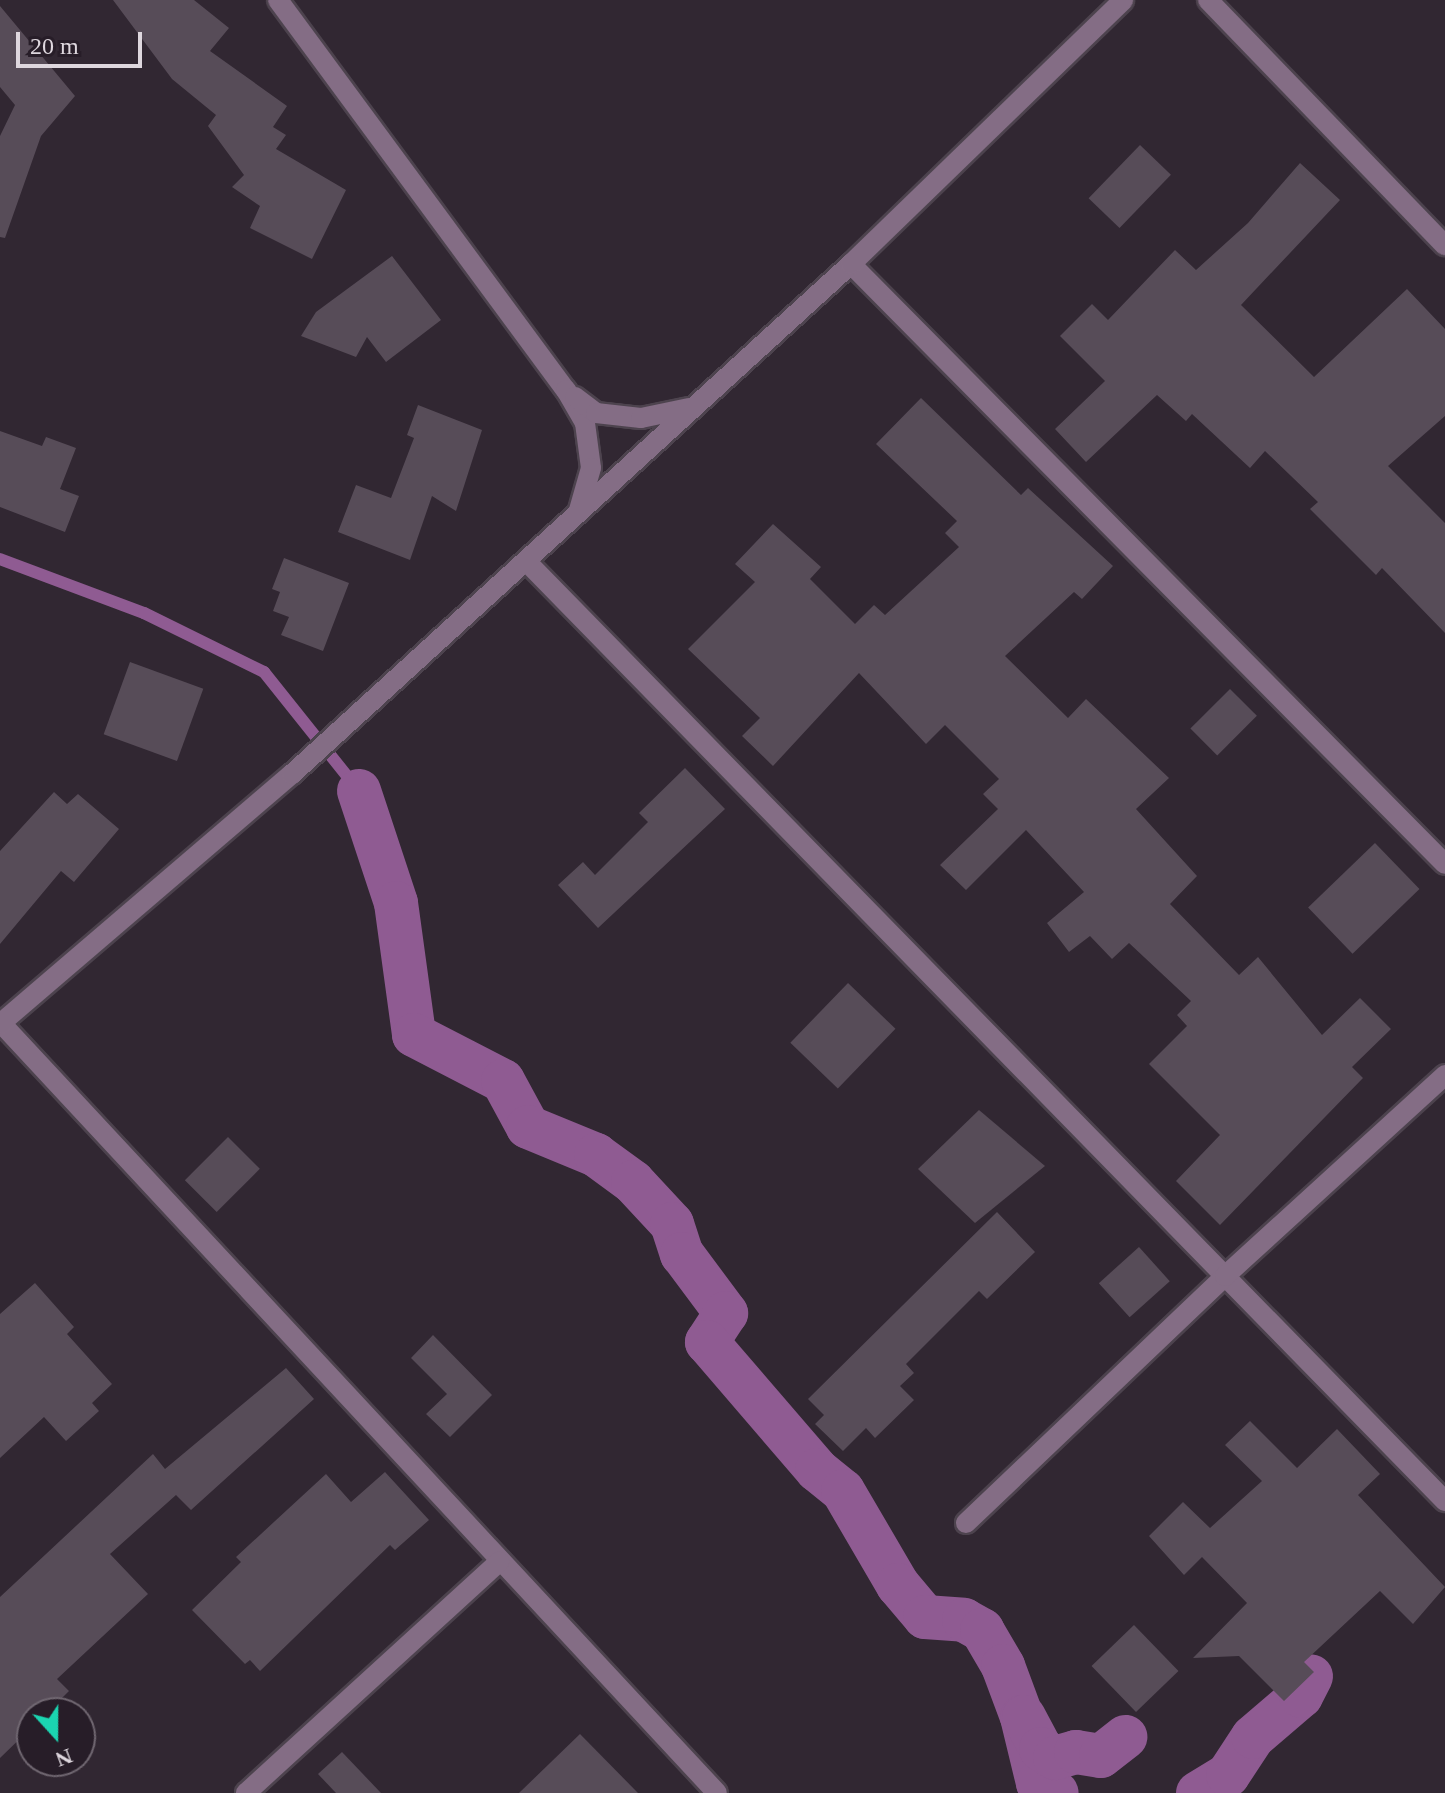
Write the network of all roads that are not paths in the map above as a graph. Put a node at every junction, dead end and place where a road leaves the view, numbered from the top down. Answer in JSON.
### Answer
{"nodes":[{"id":1,"x":278,"y":0,"type":"edge"},
{"id":2,"x":1123,"y":0,"type":"edge"},
{"id":3,"x":1208,"y":0,"type":"edge"},
{"id":4,"x":1445,"y":245,"type":"edge"},
{"id":5,"x":851,"y":264,"type":"junction"},
{"id":6,"x":566,"y":390,"type":"junction"},
{"id":7,"x":692,"y":408,"type":"junction"},
{"id":8,"x":578,"y":512,"type":"junction"},
{"id":9,"x":526,"y":561,"type":"junction"},
{"id":10,"x":1445,"y":864,"type":"edge"},
{"id":11,"x":1,"y":1023,"type":"edge"},
{"id":12,"x":1445,"y":1075,"type":"edge"},
{"id":13,"x":1225,"y":1276,"type":"junction"},
{"id":14,"x":1445,"y":1501,"type":"edge"},
{"id":15,"x":966,"y":1523,"type":"dead end"},
{"id":16,"x":499,"y":1562,"type":"junction"},
{"id":17,"x":246,"y":1793,"type":"edge"},
{"id":18,"x":717,"y":1793,"type":"edge"}],
"edges":[{"from":1,"to":6,"type":"street"},
{"from":2,"to":5,"type":"street"},
{"from":3,"to":4,"type":"street"},
{"from":5,"to":7,"type":"street"},
{"from":5,"to":10,"type":"street"},
{"from":6,"to":7,"type":"street"},
{"from":6,"to":8,"type":"street"},
{"from":7,"to":8,"type":"street"},
{"from":8,"to":9,"type":"street"},
{"from":9,"to":11,"type":"street"},
{"from":9,"to":13,"type":"street"},
{"from":11,"to":16,"type":"street"},
{"from":12,"to":13,"type":"street"},
{"from":13,"to":14,"type":"street"},
{"from":13,"to":15,"type":"street"},
{"from":16,"to":17,"type":"street"},
{"from":16,"to":18,"type":"street"}]}
